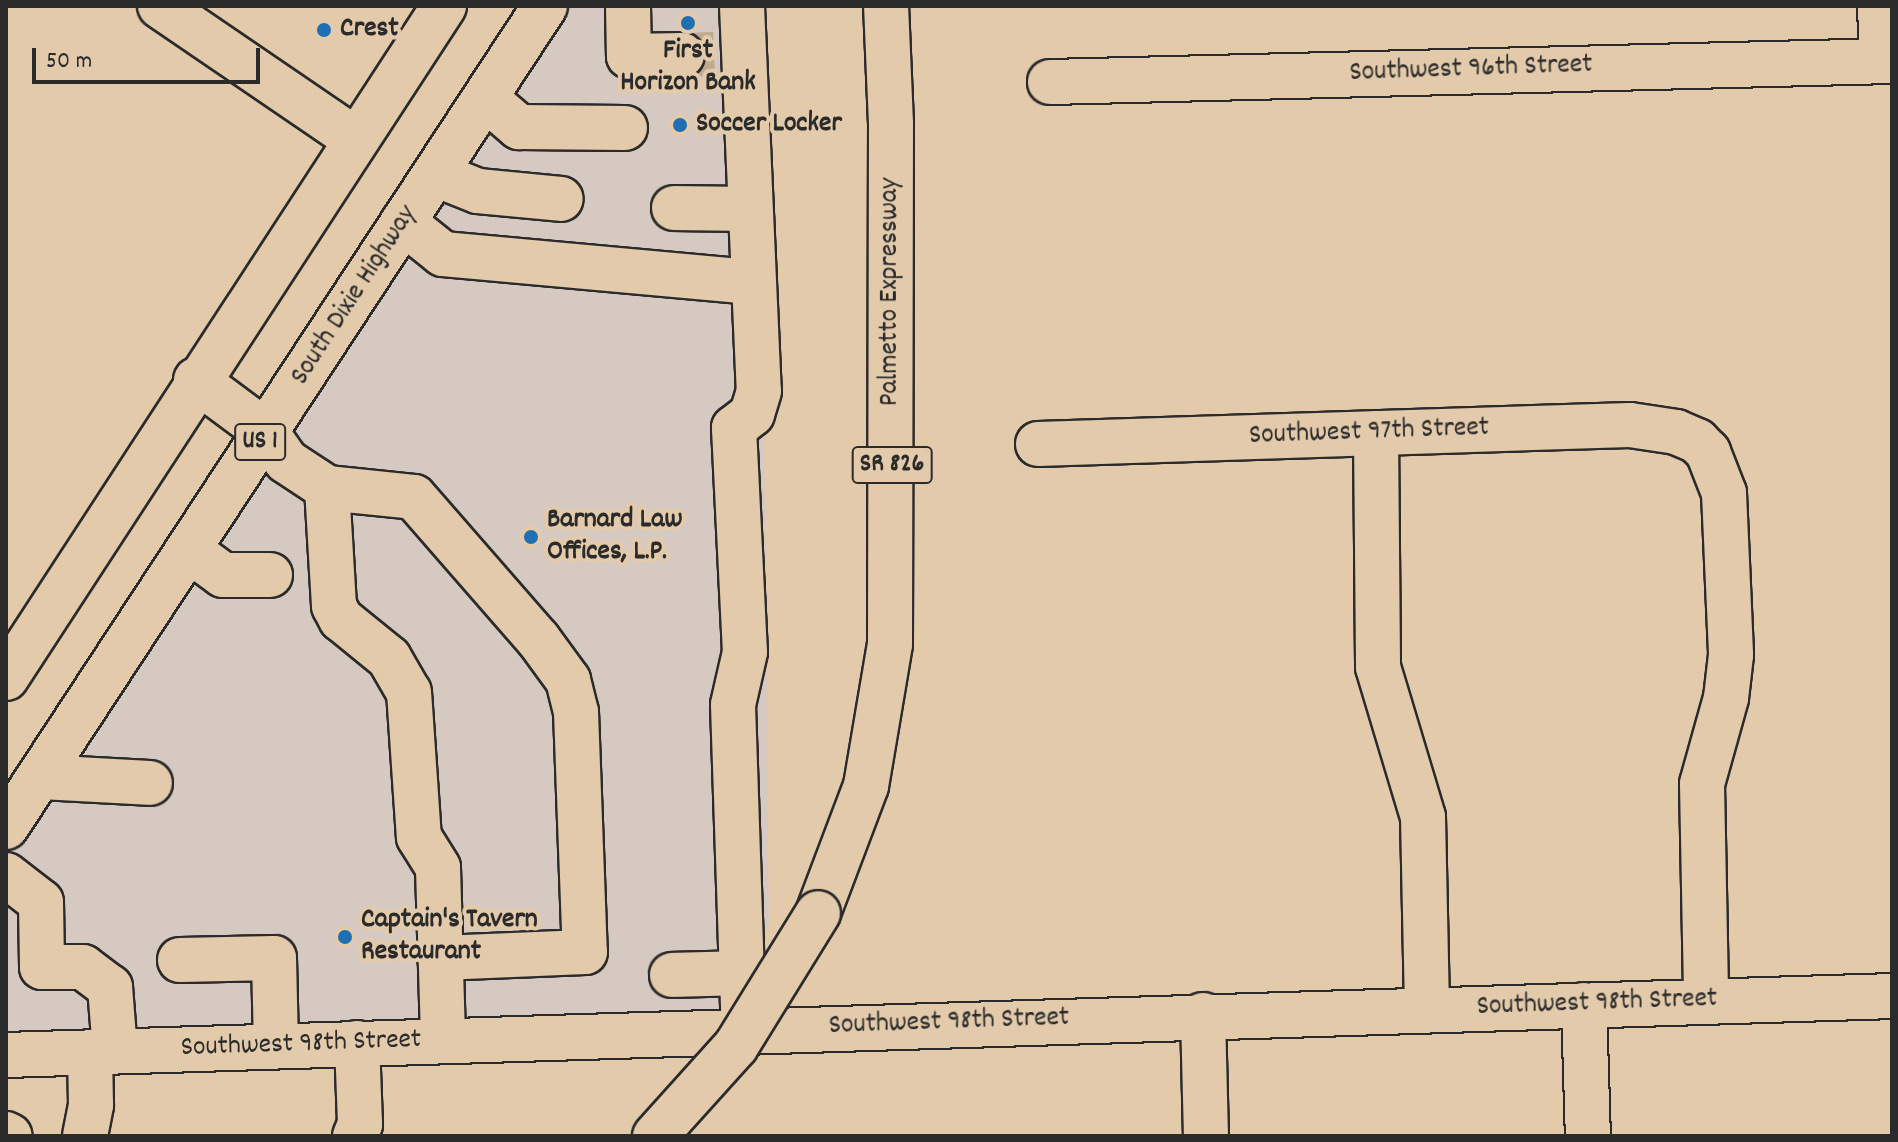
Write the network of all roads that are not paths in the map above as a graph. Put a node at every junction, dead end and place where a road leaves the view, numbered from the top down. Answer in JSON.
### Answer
{"nodes":[{"id":1,"x":160,"y":6,"type":"edge"},
{"id":2,"x":444,"y":6,"type":"edge"},
{"id":3,"x":545,"y":6,"type":"edge"},
{"id":4,"x":628,"y":6,"type":"edge"},
{"id":5,"x":742,"y":6,"type":"edge"},
{"id":6,"x":886,"y":6,"type":"edge"},
{"id":7,"x":1880,"y":6,"type":"edge"},
{"id":8,"x":713,"y":54,"type":"junction"},
{"id":9,"x":1887,"y":61,"type":"edge"},
{"id":10,"x":1050,"y":82,"type":"dead end"},
{"id":11,"x":485,"y":98,"type":"junction"},
{"id":12,"x":625,"y":128,"type":"dead end"},
{"id":13,"x":355,"y":139,"type":"junction"},
{"id":14,"x":435,"y":174,"type":"junction"},
{"id":15,"x":561,"y":199,"type":"dead end"},
{"id":16,"x":674,"y":208,"type":"dead end"},
{"id":17,"x":748,"y":209,"type":"junction"},
{"id":18,"x":403,"y":222,"type":"junction"},
{"id":19,"x":750,"y":282,"type":"junction"},
{"id":20,"x":196,"y":380,"type":"junction"},
{"id":21,"x":266,"y":432,"type":"junction"},
{"id":22,"x":1376,"y":433,"type":"junction"},
{"id":23,"x":1038,"y":444,"type":"dead end"},
{"id":24,"x":327,"y":488,"type":"junction"},
{"id":25,"x":189,"y":550,"type":"junction"},
{"id":26,"x":270,"y":575,"type":"dead end"},
{"id":27,"x":6,"y":678,"type":"edge"},
{"id":28,"x":40,"y":777,"type":"junction"},
{"id":29,"x":150,"y":783,"type":"dead end"},
{"id":30,"x":6,"y":827,"type":"edge"},
{"id":31,"x":6,"y":875,"type":"edge"},
{"id":32,"x":440,"y":958,"type":"junction"},
{"id":33,"x":180,"y":960,"type":"dead end"},
{"id":34,"x":742,"y":973,"type":"junction"},
{"id":35,"x":672,"y":975,"type":"dead end"},
{"id":36,"x":1892,"y":996,"type":"edge"},
{"id":37,"x":1706,"y":1002,"type":"junction"},
{"id":38,"x":1584,"y":1005,"type":"junction"},
{"id":39,"x":1427,"y":1009,"type":"junction"},
{"id":40,"x":1203,"y":1015,"type":"junction"},
{"id":41,"x":744,"y":1030,"type":"junction"},
{"id":42,"x":443,"y":1041,"type":"junction"},
{"id":43,"x":357,"y":1043,"type":"junction"},
{"id":44,"x":276,"y":1046,"type":"junction"},
{"id":45,"x":102,"y":1052,"type":"junction"},
{"id":46,"x":6,"y":1055,"type":"edge"},
{"id":47,"x":85,"y":1136,"type":"edge"},
{"id":48,"x":355,"y":1136,"type":"edge"},
{"id":49,"x":655,"y":1136,"type":"edge"},
{"id":50,"x":1206,"y":1136,"type":"edge"},
{"id":51,"x":1588,"y":1136,"type":"edge"}],
"edges":[{"from":1,"to":13,"type":"main road"},
{"from":2,"to":13,"type":"main road"},
{"from":3,"to":11,"type":"main road","name":"South Dixie Highway","number":"US 1"},
{"from":4,"to":8,"type":"main road"},
{"from":5,"to":8,"type":"main road"},
{"from":6,"to":49,"type":"main road","name":"Palmetto Expressway","number":"SR 826","bridge":true},
{"from":7,"to":9,"type":"main road"},
{"from":8,"to":17,"type":"main road"},
{"from":9,"to":10,"type":"main road","name":"Southwest 96th Street"},
{"from":11,"to":12,"type":"main road"},
{"from":11,"to":14,"type":"main road","name":"South Dixie Highway","number":"US 1"},
{"from":13,"to":20,"type":"main road"},
{"from":14,"to":15,"type":"main road"},
{"from":14,"to":18,"type":"main road","name":"South Dixie Highway","number":"US 1"},
{"from":16,"to":17,"type":"main road"},
{"from":17,"to":19,"type":"main road"},
{"from":18,"to":19,"type":"main road"},
{"from":18,"to":21,"type":"main road","name":"South Dixie Highway","number":"US 1"},
{"from":19,"to":34,"type":"main road"},
{"from":20,"to":21,"type":"main road"},
{"from":20,"to":27,"type":"main road"},
{"from":21,"to":24,"type":"main road"},
{"from":21,"to":25,"type":"main road","name":"South Dixie Highway","number":"US 1"},
{"from":22,"to":23,"type":"main road","name":"Southwest 97th Street"},
{"from":22,"to":37,"type":"main road","name":"Southwest 97th Street"},
{"from":22,"to":39,"type":"main road"},
{"from":24,"to":32,"type":"main road"},
{"from":24,"to":32,"type":"main road"},
{"from":25,"to":26,"type":"main road"},
{"from":25,"to":28,"type":"main road","name":"South Dixie Highway","number":"US 1"},
{"from":28,"to":29,"type":"main road"},
{"from":28,"to":30,"type":"main road","name":"South Dixie Highway","number":"US 1"},
{"from":31,"to":45,"type":"main road"},
{"from":32,"to":42,"type":"main road"},
{"from":33,"to":44,"type":"main road"},
{"from":34,"to":35,"type":"main road"},
{"from":34,"to":41,"type":"main road"},
{"from":36,"to":37,"type":"main road","name":"Southwest 98th Street"},
{"from":37,"to":38,"type":"main road","name":"Southwest 98th Street"},
{"from":38,"to":39,"type":"main road","name":"Southwest 98th Street"},
{"from":38,"to":51,"type":"main road"},
{"from":39,"to":40,"type":"main road","name":"Southwest 98th Street"},
{"from":40,"to":41,"type":"main road","name":"Southwest 98th Street"},
{"from":40,"to":50,"type":"main road"},
{"from":41,"to":42,"type":"main road","name":"Southwest 98th Street"},
{"from":42,"to":43,"type":"main road","name":"Southwest 98th Street"},
{"from":43,"to":44,"type":"main road","name":"Southwest 98th Street"},
{"from":43,"to":48,"type":"main road"},
{"from":44,"to":45,"type":"main road","name":"Southwest 98th Street"},
{"from":45,"to":46,"type":"main road","name":"Southwest 98th Street"},
{"from":45,"to":47,"type":"main road"}]}
